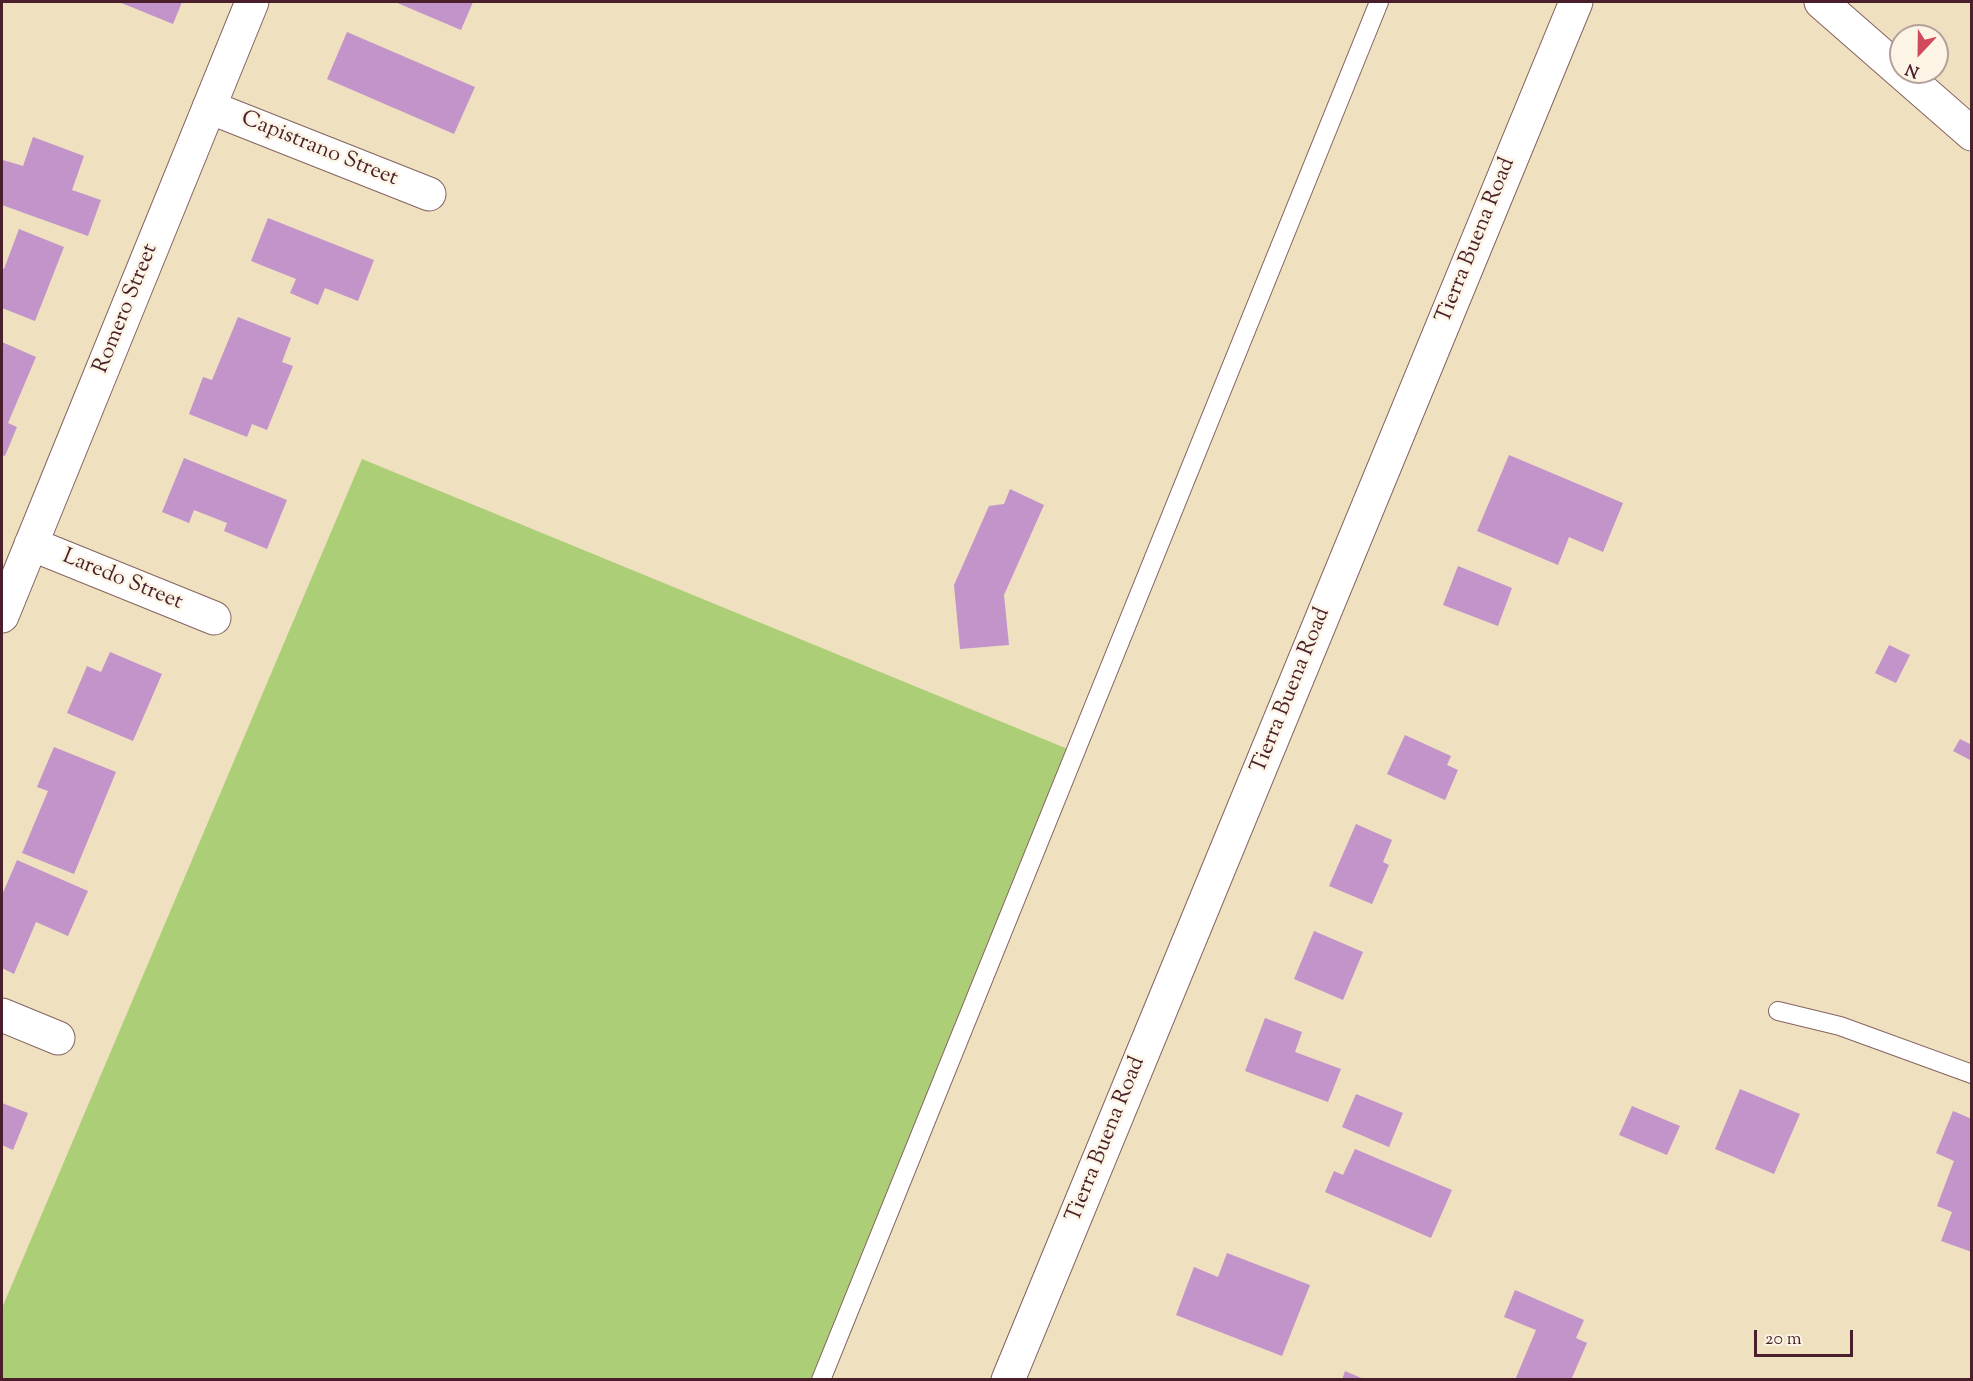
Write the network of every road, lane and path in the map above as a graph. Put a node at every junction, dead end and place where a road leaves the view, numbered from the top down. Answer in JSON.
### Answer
{"nodes":[{"id":1,"x":252,"y":2,"type":"edge"},
{"id":2,"x":1379,"y":2,"type":"edge"},
{"id":3,"x":1576,"y":2,"type":"edge"},
{"id":4,"x":1821,"y":2,"type":"edge"},
{"id":5,"x":1889,"y":62,"type":"edge"},
{"id":6,"x":1915,"y":84,"type":"edge"},
{"id":7,"x":209,"y":107,"type":"junction"},
{"id":8,"x":1971,"y":134,"type":"edge"},
{"id":9,"x":429,"y":194,"type":"dead end"},
{"id":10,"x":31,"y":544,"type":"junction"},
{"id":11,"x":2,"y":616,"type":"edge"},
{"id":12,"x":214,"y":618,"type":"dead end"},
{"id":13,"x":1778,"y":1011,"type":"dead end"},
{"id":14,"x":2,"y":1015,"type":"edge"},
{"id":15,"x":58,"y":1038,"type":"dead end"},
{"id":16,"x":1971,"y":1074,"type":"edge"},
{"id":17,"x":821,"y":1380,"type":"edge"},
{"id":18,"x":1008,"y":1380,"type":"edge"}],
"edges":[{"from":1,"to":7,"type":"street","name":"Romero Street"},
{"from":2,"to":17,"type":"lane"},
{"from":3,"to":18,"type":"street","name":"Tierra Buena Road"},
{"from":4,"to":5,"type":"street"},
{"from":6,"to":8,"type":"street"},
{"from":7,"to":9,"type":"street","name":"Capistrano Street"},
{"from":7,"to":10,"type":"street","name":"Romero Street"},
{"from":10,"to":11,"type":"street","name":"Romero Street"},
{"from":10,"to":12,"type":"street","name":"Laredo Street"},
{"from":13,"to":16,"type":"lane"},
{"from":14,"to":15,"type":"street"}]}
